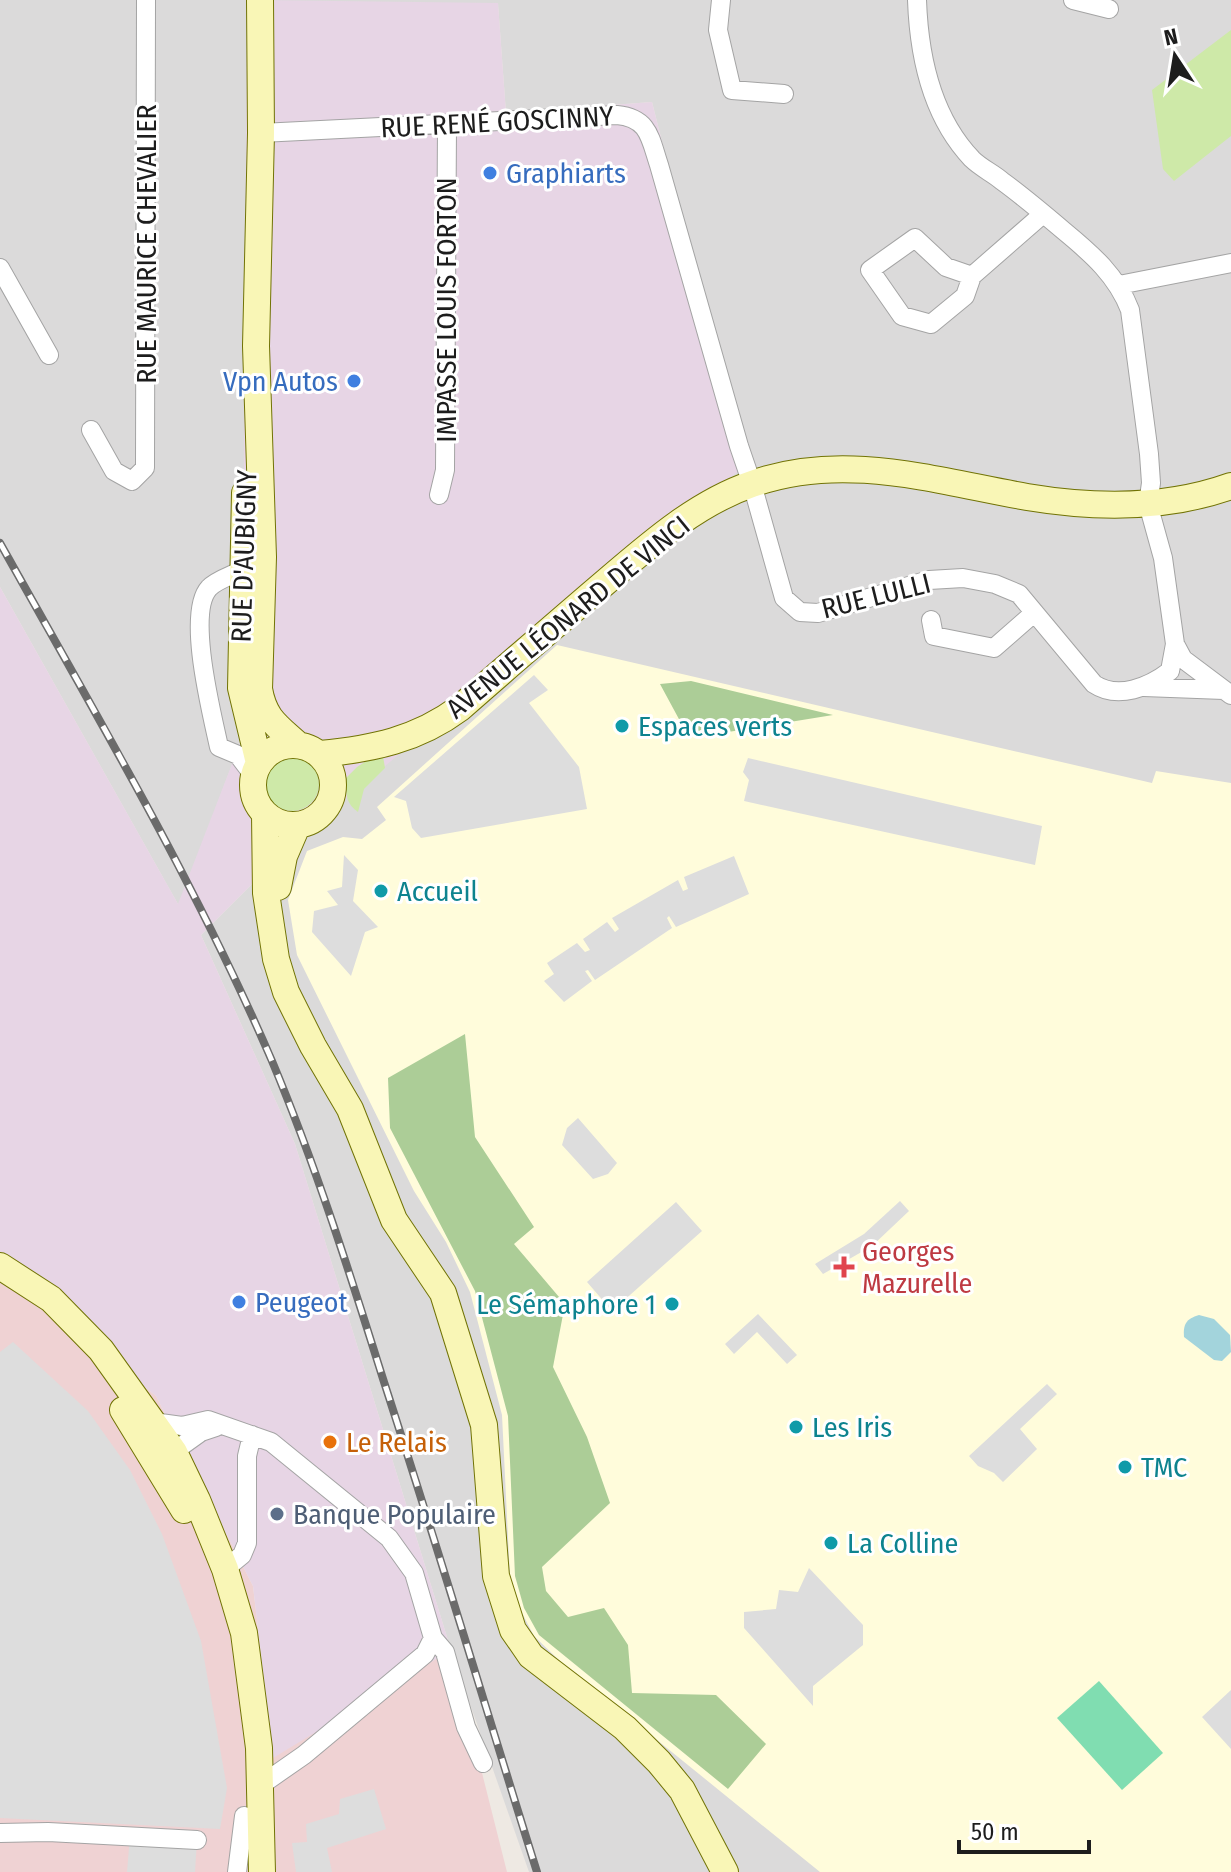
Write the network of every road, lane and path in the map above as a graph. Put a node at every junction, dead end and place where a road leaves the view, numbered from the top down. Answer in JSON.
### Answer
{"nodes":[{"id":1,"x":146,"y":0,"type":"edge"},
{"id":2,"x":260,"y":0,"type":"edge"},
{"id":3,"x":721,"y":0,"type":"edge"},
{"id":4,"x":917,"y":0,"type":"edge"},
{"id":5,"x":1073,"y":0,"type":"edge"},
{"id":6,"x":1109,"y":9,"type":"dead end"},
{"id":7,"x":784,"y":94,"type":"dead end"},
{"id":8,"x":447,"y":125,"type":"junction"},
{"id":9,"x":261,"y":133,"type":"junction"},
{"id":10,"x":1043,"y":214,"type":"junction"},
{"id":11,"x":1231,"y":263,"type":"edge"},
{"id":12,"x":0,"y":268,"type":"edge"},
{"id":13,"x":972,"y":276,"type":"junction"},
{"id":14,"x":1119,"y":285,"type":"junction"},
{"id":15,"x":256,"y":346,"type":"junction"},
{"id":16,"x":49,"y":355,"type":"dead end"},
{"id":17,"x":91,"y":430,"type":"dead end"},
{"id":18,"x":752,"y":484,"type":"junction"},
{"id":19,"x":1231,"y":486,"type":"edge"},
{"id":20,"x":439,"y":495,"type":"dead end"},
{"id":21,"x":1148,"y":504,"type":"junction"},
{"id":22,"x":242,"y":570,"type":"junction"},
{"id":23,"x":1034,"y":613,"type":"junction"},
{"id":24,"x":931,"y":620,"type":"dead end"},
{"id":25,"x":1175,"y":644,"type":"junction"},
{"id":26,"x":1141,"y":687,"type":"junction"},
{"id":27,"x":1227,"y":693,"type":"edge"},
{"id":28,"x":377,"y":748,"type":"junction"},
{"id":29,"x":308,"y":749,"type":"junction"},
{"id":30,"x":256,"y":769,"type":"junction"},
{"id":31,"x":334,"y":783,"type":"junction"},
{"id":32,"x":265,"y":815,"type":"junction"},
{"id":33,"x":297,"y":826,"type":"junction"},
{"id":34,"x":271,"y":926,"type":"junction"},
{"id":35,"x":0,"y":1266,"type":"edge"},
{"id":36,"x":0,"y":1287,"type":"edge"},
{"id":37,"x":153,"y":1422,"type":"junction"},
{"id":38,"x":222,"y":1424,"type":"junction"},
{"id":39,"x":258,"y":1437,"type":"junction"},
{"id":40,"x":166,"y":1458,"type":"junction"},
{"id":41,"x":225,"y":1569,"type":"junction"},
{"id":42,"x":433,"y":1638,"type":"junction"},
{"id":43,"x":483,"y":1763,"type":"dead end"},
{"id":44,"x":261,"y":1785,"type":"junction"},
{"id":45,"x":244,"y":1816,"type":"junction"},
{"id":46,"x":0,"y":1833,"type":"edge"},
{"id":47,"x":197,"y":1840,"type":"dead end"},
{"id":48,"x":722,"y":1868,"type":"edge"},
{"id":49,"x":237,"y":1872,"type":"edge"},
{"id":50,"x":244,"y":1872,"type":"edge"},
{"id":51,"x":262,"y":1872,"type":"edge"}],
"edges":[{"from":1,"to":17,"type":"street","name":"RUE MAURICE CHEVALIER"},
{"from":2,"to":9,"type":"main road","name":"RUE D'AUBIGNY"},
{"from":3,"to":7,"type":"street"},
{"from":4,"to":10,"type":"street"},
{"from":5,"to":6,"type":"street"},
{"from":8,"to":9,"type":"street","name":"RUE RENÉ GOSCINNY"},
{"from":8,"to":18,"type":"street","name":"RUE RENÉ GOSCINNY"},
{"from":8,"to":20,"type":"street","name":"IMPASSE LOUIS FORTON"},
{"from":9,"to":15,"type":"main road","name":"RUE D'AUBIGNY"},
{"from":10,"to":13,"type":"street"},
{"from":10,"to":14,"type":"street"},
{"from":11,"to":14,"type":"street"},
{"from":12,"to":16,"type":"street"},
{"from":13,"to":13,"type":"street"},
{"from":14,"to":21,"type":"street"},
{"from":15,"to":22,"type":"main road","name":"RUE D'AUBIGNY"},
{"from":15,"to":29,"type":"main road","name":"RUE D'AUBIGNY"},
{"from":18,"to":21,"type":"main road","name":"AVENUE LÉONARD DE VINCI"},
{"from":18,"to":23,"type":"street","name":"RUE LULLI"},
{"from":18,"to":28,"type":"main road","name":"AVENUE LÉONARD DE VINCI"},
{"from":19,"to":21,"type":"main road","name":"AVENUE LÉONARD DE VINCI"},
{"from":21,"to":25,"type":"street"},
{"from":22,"to":30,"type":"main road","name":"RUE D'AUBIGNY"},
{"from":22,"to":30,"type":"street"},
{"from":23,"to":24,"type":"street","name":"RUE LULLI"},
{"from":23,"to":26,"type":"street","name":"RUE LULLI"},
{"from":25,"to":26,"type":"street"},
{"from":25,"to":27,"type":"street"},
{"from":26,"to":27,"type":"street"},
{"from":28,"to":29,"type":"main road","name":"AVENUE LÉONARD DE VINCI"},
{"from":28,"to":31,"type":"main road","name":"AVENUE LÉONARD DE VINCI"},
{"from":29,"to":30,"type":"main road"},
{"from":29,"to":31,"type":"main road"},
{"from":30,"to":32,"type":"main road"},
{"from":31,"to":33,"type":"main road"},
{"from":32,"to":33,"type":"main road"},
{"from":32,"to":34,"type":"main road"},
{"from":33,"to":34,"type":"main road"},
{"from":34,"to":48,"type":"main road"},
{"from":35,"to":37,"type":"main road"},
{"from":36,"to":40,"type":"main road"},
{"from":37,"to":38,"type":"street"},
{"from":37,"to":40,"type":"main road"},
{"from":38,"to":39,"type":"street"},
{"from":38,"to":40,"type":"street"},
{"from":39,"to":41,"type":"street"},
{"from":39,"to":42,"type":"street"},
{"from":40,"to":41,"type":"main road"},
{"from":40,"to":45,"type":"main road"},
{"from":41,"to":44,"type":"main road"},
{"from":42,"to":43,"type":"street"},
{"from":42,"to":44,"type":"street"},
{"from":44,"to":51,"type":"main road"},
{"from":45,"to":49,"type":"street"},
{"from":45,"to":50,"type":"main road"},
{"from":46,"to":47,"type":"street"}]}
